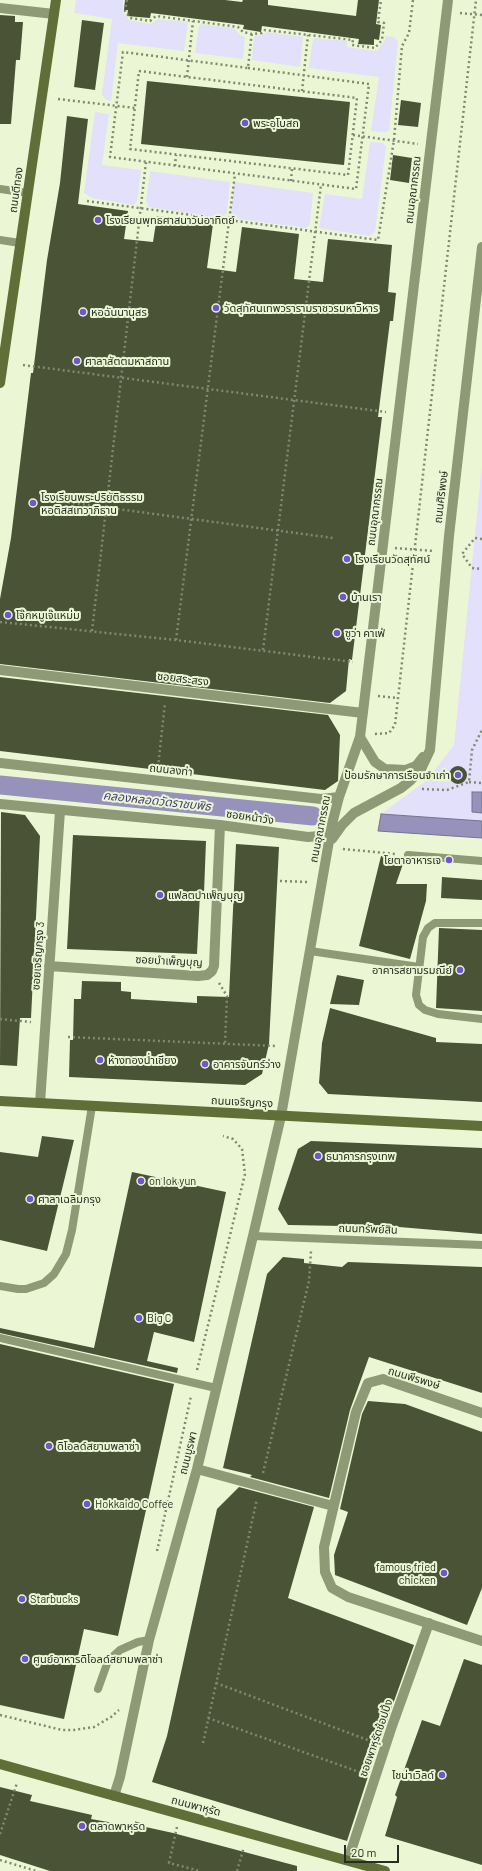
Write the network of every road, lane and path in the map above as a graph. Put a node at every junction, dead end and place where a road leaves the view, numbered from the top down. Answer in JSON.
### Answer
{"nodes":[{"id":1,"x":56,"y":0,"type":"edge"},
{"id":2,"x":126,"y":0,"type":"edge"},
{"id":3,"x":381,"y":0,"type":"edge"},
{"id":4,"x":413,"y":0,"type":"edge"},
{"id":5,"x":448,"y":0,"type":"edge"},
{"id":6,"x":476,"y":0,"type":"edge"},
{"id":7,"x":0,"y":8,"type":"edge"},
{"id":8,"x":454,"y":12,"type":"dead end"},
{"id":9,"x":54,"y":14,"type":"junction"},
{"id":10,"x":474,"y":14,"type":"junction"},
{"id":11,"x":482,"y":15,"type":"edge"},
{"id":12,"x":193,"y":21,"type":"junction"},
{"id":13,"x":252,"y":32,"type":"junction"},
{"id":14,"x":308,"y":35,"type":"junction"},
{"id":15,"x":189,"y":60,"type":"junction"},
{"id":16,"x":248,"y":68,"type":"junction"},
{"id":17,"x":304,"y":75,"type":"junction"},
{"id":18,"x":187,"y":77,"type":"junction"},
{"id":19,"x":302,"y":91,"type":"junction"},
{"id":20,"x":58,"y":99,"type":"dead end"},
{"id":21,"x":116,"y":106,"type":"junction"},
{"id":22,"x":134,"y":108,"type":"junction"},
{"id":23,"x":353,"y":135,"type":"junction"},
{"id":24,"x":362,"y":136,"type":"junction"},
{"id":25,"x":394,"y":140,"type":"junction"},
{"id":26,"x":418,"y":144,"type":"dead end"},
{"id":27,"x":176,"y":154,"type":"junction"},
{"id":28,"x":146,"y":162,"type":"junction"},
{"id":29,"x":175,"y":166,"type":"junction"},
{"id":30,"x":292,"y":169,"type":"junction"},
{"id":31,"x":235,"y":174,"type":"junction"},
{"id":32,"x":291,"y":181,"type":"junction"},
{"id":33,"x":321,"y":184,"type":"junction"},
{"id":34,"x":0,"y":188,"type":"edge"},
{"id":35,"x":28,"y":193,"type":"junction"},
{"id":36,"x":87,"y":201,"type":"dead end"},
{"id":37,"x":142,"y":209,"type":"junction"},
{"id":38,"x":229,"y":221,"type":"junction"},
{"id":39,"x":315,"y":232,"type":"junction"},
{"id":40,"x":0,"y":240,"type":"edge"},
{"id":41,"x":20,"y":243,"type":"junction"},
{"id":42,"x":482,"y":247,"type":"edge"},
{"id":43,"x":23,"y":365,"type":"dead end"},
{"id":44,"x":1,"y":366,"type":"edge"},
{"id":45,"x":122,"y":378,"type":"junction"},
{"id":46,"x":0,"y":383,"type":"edge"},
{"id":47,"x":207,"y":390,"type":"junction"},
{"id":48,"x":294,"y":401,"type":"junction"},
{"id":49,"x":386,"y":412,"type":"dead end"},
{"id":50,"x":58,"y":500,"type":"dead end"},
{"id":51,"x":107,"y":507,"type":"junction"},
{"id":52,"x":190,"y":519,"type":"junction"},
{"id":53,"x":278,"y":530,"type":"junction"},
{"id":54,"x":333,"y":538,"type":"dead end"},
{"id":55,"x":482,"y":539,"type":"edge"},
{"id":56,"x":391,"y":547,"type":"dead end"},
{"id":57,"x":413,"y":549,"type":"junction"},
{"id":58,"x":437,"y":551,"type":"dead end"},
{"id":59,"x":482,"y":569,"type":"edge"},
{"id":60,"x":0,"y":622,"type":"edge"},
{"id":61,"x":92,"y":631,"type":"junction"},
{"id":62,"x":176,"y":640,"type":"junction"},
{"id":63,"x":263,"y":650,"type":"junction"},
{"id":64,"x":353,"y":662,"type":"dead end"},
{"id":65,"x":0,"y":670,"type":"edge"},
{"id":66,"x":374,"y":695,"type":"dead end"},
{"id":67,"x":398,"y":698,"type":"junction"},
{"id":68,"x":166,"y":699,"type":"dead end"},
{"id":69,"x":363,"y":713,"type":"junction"},
{"id":70,"x":482,"y":730,"type":"edge"},
{"id":71,"x":372,"y":734,"type":"dead end"},
{"id":72,"x":360,"y":737,"type":"junction"},
{"id":73,"x":430,"y":750,"type":"junction"},
{"id":74,"x":0,"y":763,"type":"edge"},
{"id":75,"x":157,"y":772,"type":"dead end"},
{"id":76,"x":468,"y":782,"type":"junction"},
{"id":77,"x":482,"y":783,"type":"edge"},
{"id":78,"x":401,"y":788,"type":"junction"},
{"id":79,"x":110,"y":790,"type":"dead end"},
{"id":80,"x":338,"y":797,"type":"junction"},
{"id":81,"x":0,"y":804,"type":"edge"},
{"id":82,"x":108,"y":807,"type":"dead end"},
{"id":83,"x":60,"y":811,"type":"junction"},
{"id":84,"x":220,"y":825,"type":"junction"},
{"id":85,"x":329,"y":842,"type":"junction"},
{"id":86,"x":408,"y":855,"type":"joint"},
{"id":87,"x":482,"y":861,"type":"edge"},
{"id":88,"x":280,"y":881,"type":"dead end"},
{"id":89,"x":310,"y":882,"type":"dead end"},
{"id":90,"x":482,"y":923,"type":"edge"},
{"id":91,"x":310,"y":951,"type":"junction"},
{"id":92,"x":49,"y":966,"type":"junction"},
{"id":93,"x":419,"y":967,"type":"junction"},
{"id":94,"x":212,"y":971,"type":"junction"},
{"id":95,"x":482,"y":1019,"type":"edge"},
{"id":96,"x":0,"y":1020,"type":"edge"},
{"id":97,"x":31,"y":1022,"type":"dead end"},
{"id":98,"x":68,"y":1037,"type":"dead end"},
{"id":99,"x":225,"y":1044,"type":"junction"},
{"id":100,"x":276,"y":1046,"type":"dead end"},
{"id":101,"x":0,"y":1101,"type":"edge"},
{"id":102,"x":40,"y":1103,"type":"junction"},
{"id":103,"x":92,"y":1106,"type":"junction"},
{"id":104,"x":281,"y":1116,"type":"junction"},
{"id":105,"x":482,"y":1126,"type":"edge"},
{"id":106,"x":253,"y":1236,"type":"junction"},
{"id":107,"x":482,"y":1244,"type":"edge"},
{"id":108,"x":0,"y":1286,"type":"edge"},
{"id":109,"x":0,"y":1338,"type":"edge"},
{"id":110,"x":216,"y":1388,"type":"junction"},
{"id":111,"x":482,"y":1413,"type":"edge"},
{"id":112,"x":197,"y":1469,"type":"junction"},
{"id":113,"x":332,"y":1506,"type":"junction"},
{"id":114,"x":429,"y":1623,"type":"junction"},
{"id":115,"x":150,"y":1640,"type":"junction"},
{"id":116,"x":482,"y":1641,"type":"edge"},
{"id":117,"x":216,"y":1683,"type":"dead end"},
{"id":118,"x":98,"y":1689,"type":"dead end"},
{"id":119,"x":122,"y":1704,"type":"dead end"},
{"id":120,"x":0,"y":1715,"type":"edge"},
{"id":121,"x":208,"y":1718,"type":"dead end"},
{"id":122,"x":385,"y":1747,"type":"junction"},
{"id":123,"x":0,"y":1764,"type":"edge"},
{"id":124,"x":21,"y":1770,"type":"junction"},
{"id":125,"x":375,"y":1778,"type":"junction"},
{"id":126,"x":114,"y":1796,"type":"junction"},
{"id":127,"x":180,"y":1814,"type":"junction"},
{"id":128,"x":247,"y":1833,"type":"junction"},
{"id":129,"x":0,"y":1834,"type":"edge"},
{"id":130,"x":0,"y":1860,"type":"edge"},
{"id":131,"x":348,"y":1860,"type":"junction"},
{"id":132,"x":36,"y":1871,"type":"edge"},
{"id":133,"x":200,"y":1871,"type":"edge"},
{"id":134,"x":237,"y":1871,"type":"edge"},
{"id":135,"x":385,"y":1871,"type":"edge"}],
"edges":[{"from":1,"to":9,"type":"main road","name":"ถนนตีทอง"},
{"from":2,"to":12,"type":"path"},
{"from":3,"to":14,"type":"path"},
{"from":4,"to":25,"type":"path"},
{"from":5,"to":69,"type":"street","name":"ถนนอุณากรรณ"},
{"from":6,"to":10,"type":"path"},
{"from":7,"to":9,"type":"street"},
{"from":8,"to":10,"type":"path"},
{"from":9,"to":35,"type":"main road","name":"ถนนตีทอง"},
{"from":10,"to":11,"type":"path"},
{"from":10,"to":57,"type":"path"},
{"from":12,"to":13,"type":"path"},
{"from":12,"to":15,"type":"path"},
{"from":13,"to":14,"type":"path"},
{"from":13,"to":16,"type":"path"},
{"from":14,"to":17,"type":"path"},
{"from":15,"to":16,"type":"path"},
{"from":15,"to":18,"type":"path"},
{"from":15,"to":21,"type":"path"},
{"from":16,"to":17,"type":"path"},
{"from":17,"to":19,"type":"path"},
{"from":17,"to":24,"type":"path"},
{"from":18,"to":19,"type":"path"},
{"from":18,"to":22,"type":"path"},
{"from":19,"to":23,"type":"path"},
{"from":20,"to":21,"type":"path"},
{"from":21,"to":22,"type":"path"},
{"from":21,"to":28,"type":"path"},
{"from":22,"to":27,"type":"path"},
{"from":23,"to":24,"type":"path"},
{"from":23,"to":30,"type":"path"},
{"from":24,"to":25,"type":"path"},
{"from":24,"to":33,"type":"path"},
{"from":25,"to":26,"type":"path"},
{"from":25,"to":39,"type":"path"},
{"from":27,"to":29,"type":"path"},
{"from":27,"to":30,"type":"path"},
{"from":28,"to":29,"type":"path"},
{"from":28,"to":37,"type":"path"},
{"from":29,"to":31,"type":"path"},
{"from":30,"to":32,"type":"path"},
{"from":31,"to":32,"type":"path"},
{"from":31,"to":38,"type":"path"},
{"from":32,"to":33,"type":"path"},
{"from":33,"to":39,"type":"path"},
{"from":34,"to":35,"type":"lane"},
{"from":35,"to":41,"type":"main road","name":"ถนนตีทอง"},
{"from":36,"to":37,"type":"path"},
{"from":37,"to":38,"type":"path"},
{"from":37,"to":45,"type":"path"},
{"from":38,"to":39,"type":"path"},
{"from":38,"to":47,"type":"path"},
{"from":39,"to":48,"type":"path"},
{"from":40,"to":41,"type":"lane"},
{"from":41,"to":44,"type":"main road","name":"ถนนตีทอง"},
{"from":42,"to":73,"type":"street","name":"ถนนศิริพงษ์"},
{"from":43,"to":45,"type":"path"},
{"from":44,"to":46,"type":"main road","name":"ถนนตีทอง"},
{"from":45,"to":47,"type":"path"},
{"from":45,"to":51,"type":"path"},
{"from":47,"to":48,"type":"path"},
{"from":47,"to":52,"type":"path"},
{"from":48,"to":49,"type":"path"},
{"from":48,"to":53,"type":"path"},
{"from":50,"to":51,"type":"path"},
{"from":51,"to":52,"type":"path"},
{"from":51,"to":61,"type":"path"},
{"from":52,"to":53,"type":"path"},
{"from":52,"to":62,"type":"path"},
{"from":53,"to":54,"type":"path"},
{"from":53,"to":63,"type":"path"},
{"from":55,"to":59,"type":"path"},
{"from":56,"to":57,"type":"path"},
{"from":57,"to":58,"type":"path"},
{"from":57,"to":67,"type":"path"},
{"from":60,"to":61,"type":"path"},
{"from":61,"to":62,"type":"path"},
{"from":62,"to":63,"type":"path"},
{"from":63,"to":64,"type":"path"},
{"from":65,"to":69,"type":"street","name":"ซอยสระสรง"},
{"from":66,"to":67,"type":"path"},
{"from":67,"to":71,"type":"path"},
{"from":68,"to":75,"type":"path"},
{"from":69,"to":72,"type":"street","name":"ถนนอุณากรรณ"},
{"from":70,"to":76,"type":"path"},
{"from":72,"to":73,"type":"street"},
{"from":72,"to":80,"type":"street","name":"ถนนอุณากรรณ"},
{"from":73,"to":78,"type":"street","name":"ถนนศิริพงษ์"},
{"from":74,"to":80,"type":"street","name":"ถนนลงท่า"},
{"from":76,"to":77,"type":"path"},
{"from":76,"to":78,"type":"path"},
{"from":78,"to":85,"type":"street","name":"ถนนศิริพงษ์"},
{"from":79,"to":82,"type":"path"},
{"from":80,"to":85,"type":"street","name":"ถนนอุณากรรณ"},
{"from":81,"to":83,"type":"street","name":"ซอยหน้าวัง"},
{"from":83,"to":84,"type":"street","name":"ซอยหน้าวัง"},
{"from":83,"to":92,"type":"street","name":"ซอยเจริญกรุง 3"},
{"from":84,"to":85,"type":"street","name":"ซอยหน้าวัง"},
{"from":84,"to":94,"type":"street","name":"ซอยบำเพ็ญบุญ"},
{"from":85,"to":86,"type":"path"},
{"from":85,"to":91,"type":"street","name":"ถนนอุณากรรณ"},
{"from":86,"to":87,"type":"lane"},
{"from":88,"to":89,"type":"path"},
{"from":90,"to":93,"type":"lane"},
{"from":91,"to":93,"type":"lane"},
{"from":91,"to":104,"type":"street","name":"ถนนอุณากรรณ"},
{"from":92,"to":94,"type":"street","name":"ซอยบำเพ็ญบุญ"},
{"from":92,"to":102,"type":"street","name":"ซอยเจริญกรุง 3"},
{"from":93,"to":95,"type":"lane"},
{"from":94,"to":99,"type":"path"},
{"from":96,"to":97,"type":"path"},
{"from":98,"to":99,"type":"path"},
{"from":99,"to":100,"type":"path"},
{"from":101,"to":102,"type":"main road","name":"ถนนเจริญกรุง"},
{"from":102,"to":103,"type":"main road","name":"ถนนเจริญกรุง"},
{"from":103,"to":104,"type":"main road","name":"ถนนเจริญกรุง"},
{"from":103,"to":108,"type":"lane"},
{"from":104,"to":105,"type":"main road","name":"ถนนเจริญกรุง"},
{"from":104,"to":106,"type":"street","name":"ถนนบูรพา"},
{"from":106,"to":107,"type":"lane","name":"ถนนทรัพย์สิน"},
{"from":106,"to":110,"type":"street","name":"ถนนบูรพา"},
{"from":109,"to":110,"type":"lane"},
{"from":110,"to":112,"type":"street","name":"ถนนบูรพา"},
{"from":111,"to":113,"type":"street","name":"ถนนพีรพงษ์"},
{"from":112,"to":113,"type":"street"},
{"from":112,"to":115,"type":"street","name":"ถนนบูรพา"},
{"from":113,"to":114,"type":"street","name":"ถนนพีรพงษ์"},
{"from":114,"to":116,"type":"street","name":"ถนนพีรพงษ์"},
{"from":114,"to":122,"type":"street","name":"ซอยพาหุรัดช้อปปิ้ง"},
{"from":115,"to":118,"type":"lane"},
{"from":115,"to":126,"type":"street","name":"ถนนบูรพา"},
{"from":117,"to":122,"type":"path"},
{"from":119,"to":120,"type":"path"},
{"from":121,"to":125,"type":"path"},
{"from":122,"to":125,"type":"street","name":"ซอยพาหุรัดช้อปปิ้ง"},
{"from":123,"to":124,"type":"main road","name":"ถนนพาหุรัด"},
{"from":124,"to":126,"type":"main road","name":"ถนนพาหุรัด"},
{"from":124,"to":129,"type":"path"},
{"from":125,"to":131,"type":"street","name":"ซอยพาหุรัดช้อปปิ้ง"},
{"from":126,"to":127,"type":"main road","name":"ถนนพาหุรัด"},
{"from":127,"to":128,"type":"main road","name":"ถนนพาหุรัด"},
{"from":127,"to":133,"type":"path"},
{"from":128,"to":131,"type":"main road","name":"ถนนพาหุรัด"},
{"from":128,"to":134,"type":"path"},
{"from":130,"to":132,"type":"path"},
{"from":131,"to":135,"type":"main road","name":"ถนนพาหุรัด"}]}
